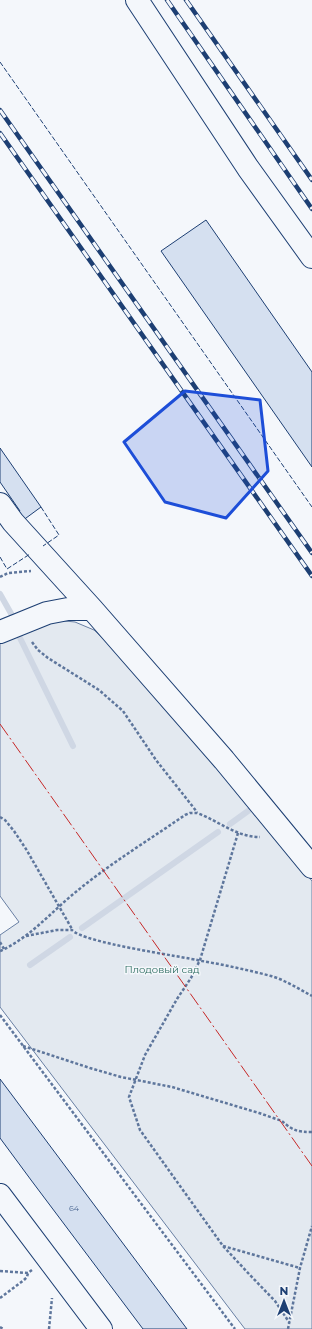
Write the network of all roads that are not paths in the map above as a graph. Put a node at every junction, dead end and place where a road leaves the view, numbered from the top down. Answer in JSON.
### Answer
{"nodes":[{"id":1,"x":138,"y":0,"type":"edge"},
{"id":2,"x":312,"y":257,"type":"edge"},
{"id":3,"x":0,"y":504,"type":"edge"},
{"id":4,"x":92,"y":610,"type":"junction"},
{"id":5,"x":10,"y":628,"type":"edge"},
{"id":6,"x":312,"y":867,"type":"edge"},
{"id":7,"x":0,"y":1195,"type":"edge"},
{"id":8,"x":101,"y":1329,"type":"edge"}],
"edges":[{"from":1,"to":2,"type":"lane"},
{"from":3,"to":4,"type":"lane"},
{"from":4,"to":5,"type":"lane"},
{"from":4,"to":6,"type":"lane"},
{"from":7,"to":8,"type":"lane"}]}
